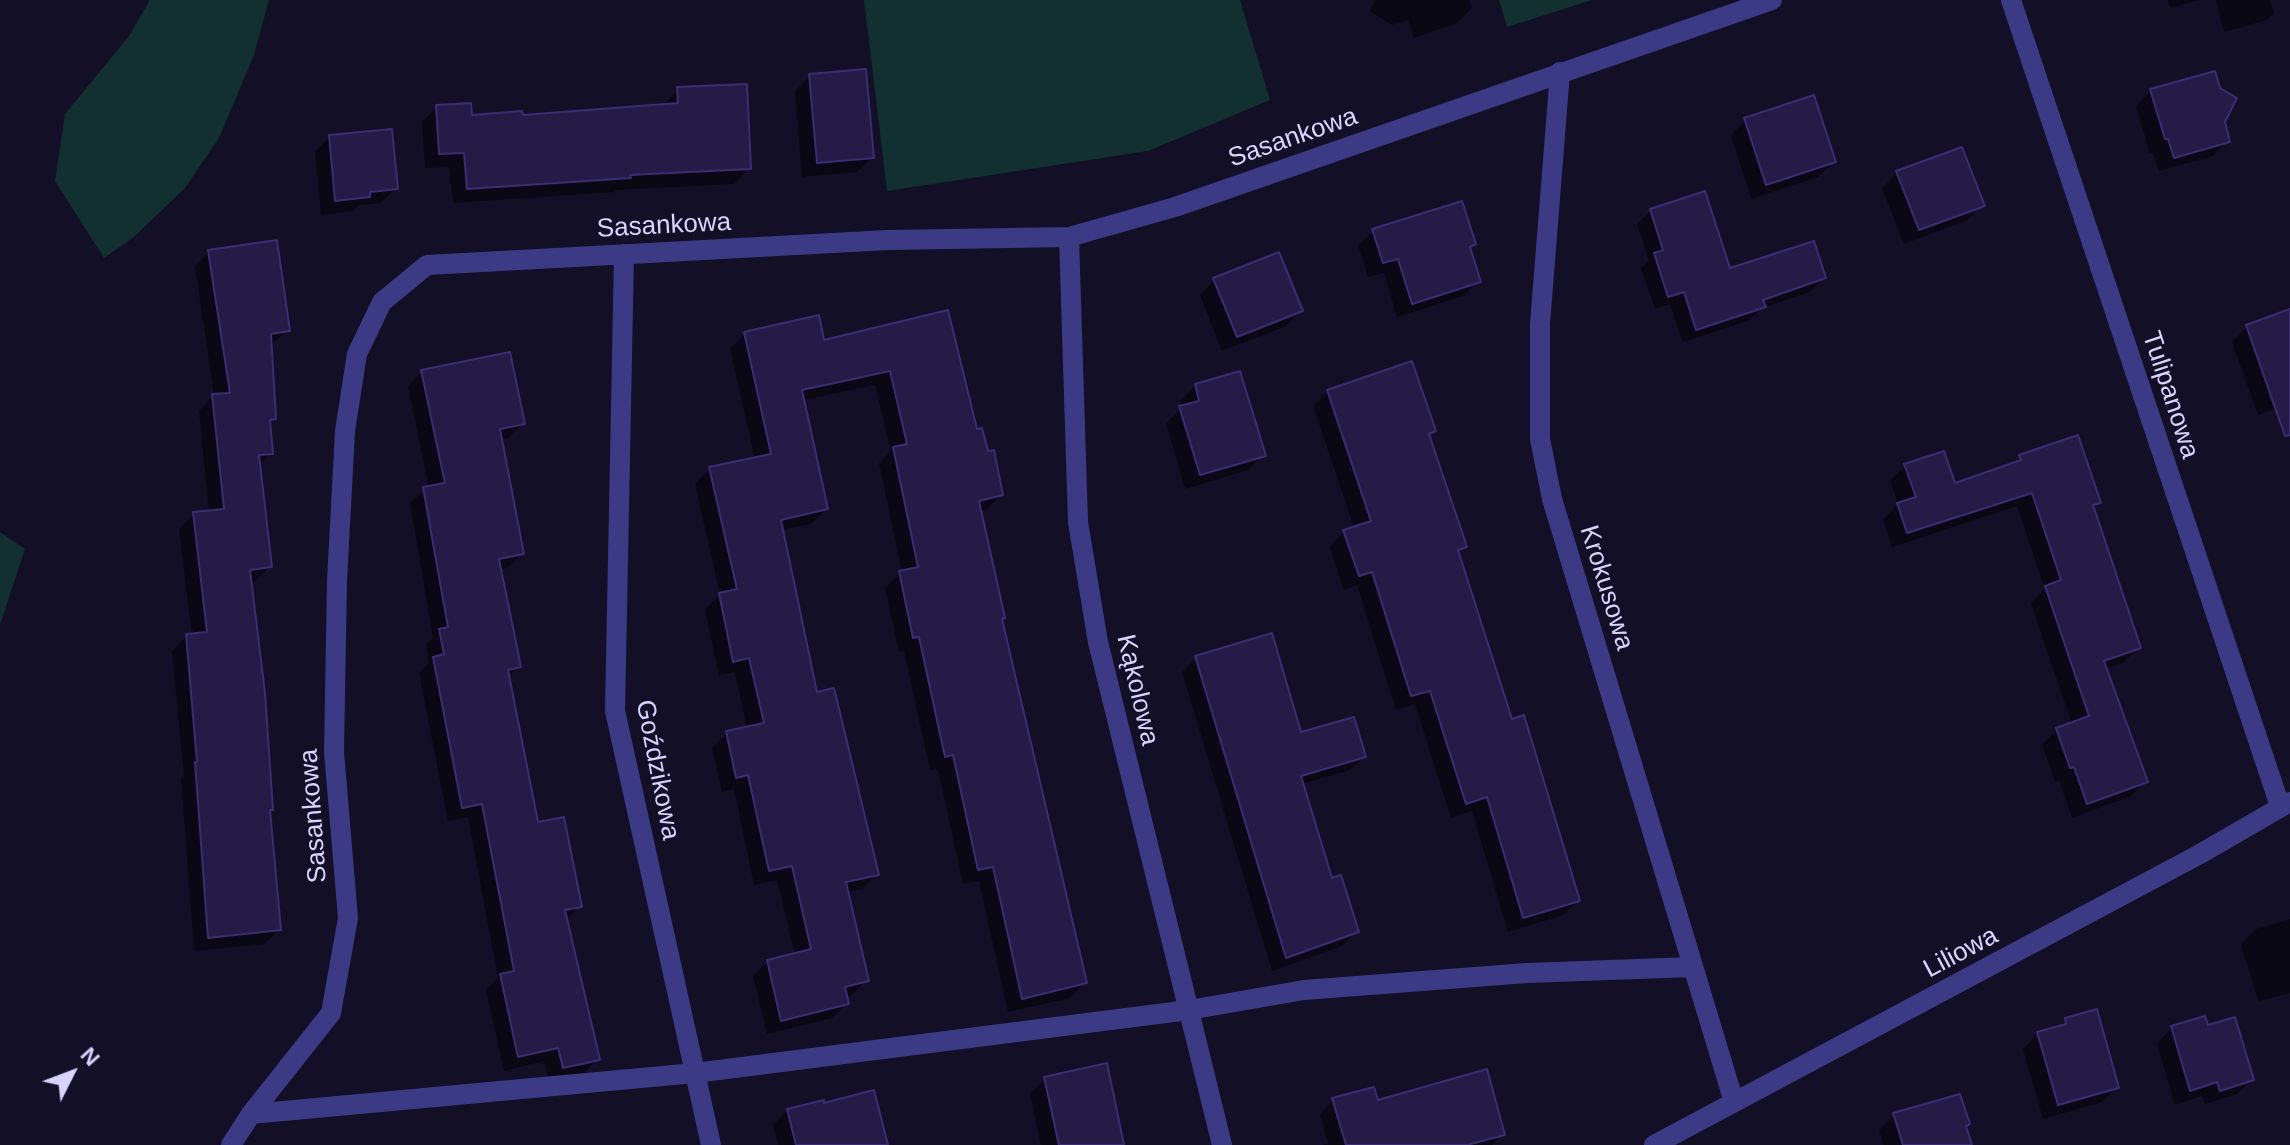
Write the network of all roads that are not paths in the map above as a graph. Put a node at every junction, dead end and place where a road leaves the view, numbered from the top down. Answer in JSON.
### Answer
{"nodes":[{"id":1,"x":1772,"y":0,"type":"edge"},
{"id":2,"x":2011,"y":0,"type":"edge"},
{"id":3,"x":1560,"y":72,"type":"junction"},
{"id":4,"x":1069,"y":237,"type":"junction"},
{"id":5,"x":624,"y":254,"type":"junction"},
{"id":6,"x":2285,"y":804,"type":"edge"},
{"id":7,"x":1693,"y":967,"type":"junction"},
{"id":8,"x":1189,"y":1010,"type":"junction"},
{"id":9,"x":695,"y":1073,"type":"junction"},
{"id":10,"x":1734,"y":1102,"type":"junction"},
{"id":11,"x":251,"y":1114,"type":"junction"},
{"id":12,"x":231,"y":1145,"type":"edge"},
{"id":13,"x":711,"y":1145,"type":"edge"},
{"id":14,"x":1222,"y":1145,"type":"edge"},
{"id":15,"x":1654,"y":1145,"type":"edge"}],
"edges":[{"from":1,"to":3,"type":"street","name":"Sasankowa"},
{"from":2,"to":6,"type":"street","name":"Tulipanowa"},
{"from":3,"to":4,"type":"street","name":"Sasankowa"},
{"from":3,"to":7,"type":"street","name":"Krokusowa"},
{"from":4,"to":5,"type":"street","name":"Sasankowa"},
{"from":4,"to":8,"type":"street","name":"Kąkolowa"},
{"from":5,"to":9,"type":"street","name":"Goździkowa"},
{"from":5,"to":11,"type":"street","name":"Sasankowa"},
{"from":6,"to":10,"type":"street","name":"Liliowa"},
{"from":7,"to":8,"type":"street"},
{"from":7,"to":10,"type":"street","name":"Krokusowa"},
{"from":8,"to":9,"type":"street"},
{"from":8,"to":14,"type":"street","name":"Kąkolowa"},
{"from":9,"to":11,"type":"street"},
{"from":9,"to":13,"type":"street","name":"Goździkowa"},
{"from":10,"to":15,"type":"street","name":"Liliowa"},
{"from":11,"to":12,"type":"street","name":"Sasankowa"}]}
